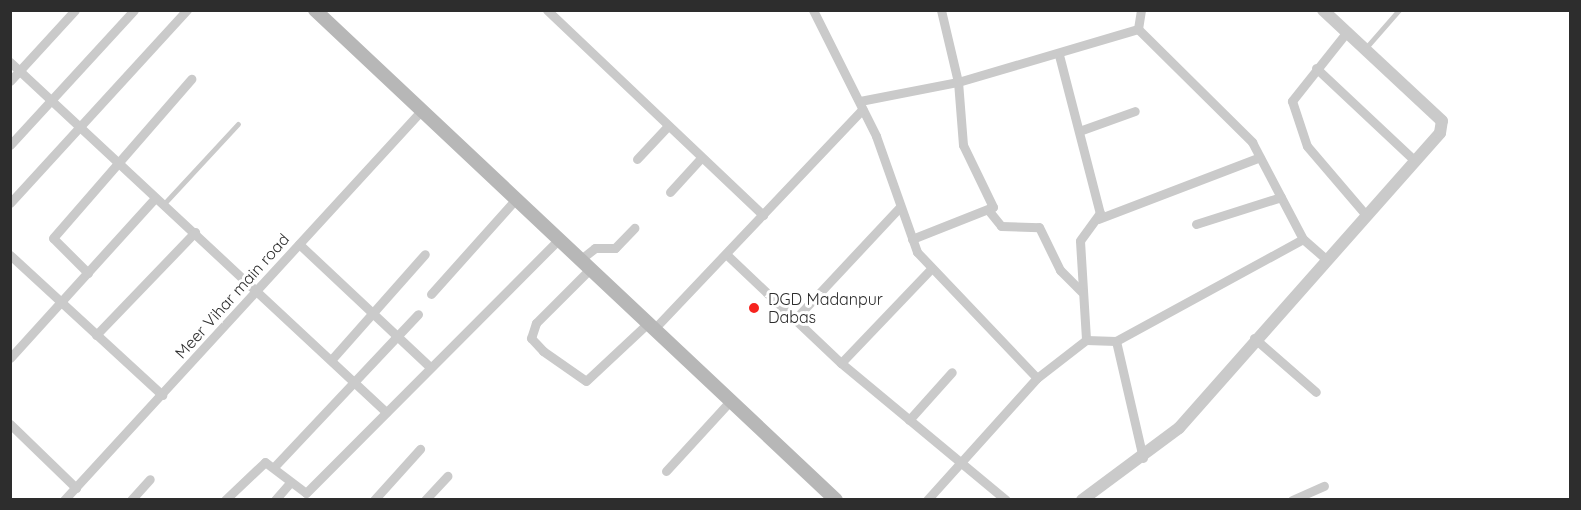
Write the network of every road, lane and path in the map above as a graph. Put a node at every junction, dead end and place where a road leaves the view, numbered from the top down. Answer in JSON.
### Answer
{"nodes":[{"id":1,"x":75,"y":10,"type":"edge"},
{"id":2,"x":134,"y":10,"type":"edge"},
{"id":3,"x":187,"y":10,"type":"edge"},
{"id":4,"x":315,"y":10,"type":"edge"},
{"id":5,"x":547,"y":10,"type":"edge"},
{"id":6,"x":813,"y":10,"type":"edge"},
{"id":7,"x":941,"y":10,"type":"edge"},
{"id":8,"x":1142,"y":10,"type":"edge"},
{"id":9,"x":1323,"y":10,"type":"edge"},
{"id":10,"x":1399,"y":10,"type":"edge"},
{"id":11,"x":1138,"y":29,"type":"junction"},
{"id":12,"x":1346,"y":33,"type":"junction"},
{"id":13,"x":1365,"y":50,"type":"junction"},
{"id":14,"x":1059,"y":55,"type":"junction"},
{"id":15,"x":10,"y":62,"type":"edge"},
{"id":16,"x":1316,"y":68,"type":"junction"},
{"id":17,"x":21,"y":71,"type":"junction"},
{"id":18,"x":191,"y":79,"type":"dead end"},
{"id":19,"x":10,"y":81,"type":"edge"},
{"id":20,"x":958,"y":82,"type":"junction"},
{"id":21,"x":52,"y":101,"type":"junction"},
{"id":22,"x":862,"y":105,"type":"junction"},
{"id":23,"x":422,"y":111,"type":"junction"},
{"id":24,"x":1135,"y":111,"type":"dead end"},
{"id":25,"x":238,"y":124,"type":"dead end"},
{"id":26,"x":668,"y":126,"type":"junction"},
{"id":27,"x":78,"y":128,"type":"junction"},
{"id":28,"x":1082,"y":130,"type":"junction"},
{"id":29,"x":10,"y":145,"type":"edge"},
{"id":30,"x":1260,"y":157,"type":"junction"},
{"id":31,"x":701,"y":158,"type":"junction"},
{"id":32,"x":637,"y":159,"type":"dead end"},
{"id":33,"x":1413,"y":159,"type":"junction"},
{"id":34,"x":115,"y":163,"type":"junction"},
{"id":35,"x":670,"y":192,"type":"dead end"},
{"id":36,"x":1281,"y":197,"type":"junction"},
{"id":37,"x":516,"y":200,"type":"junction"},
{"id":38,"x":159,"y":202,"type":"junction"},
{"id":39,"x":10,"y":203,"type":"edge"},
{"id":40,"x":900,"y":207,"type":"junction"},
{"id":41,"x":989,"y":211,"type":"junction"},
{"id":42,"x":1365,"y":214,"type":"junction"},
{"id":43,"x":763,"y":215,"type":"junction"},
{"id":44,"x":1098,"y":219,"type":"junction"},
{"id":45,"x":1196,"y":224,"type":"dead end"},
{"id":46,"x":634,"y":228,"type":"dead end"},
{"id":47,"x":195,"y":232,"type":"junction"},
{"id":48,"x":559,"y":239,"type":"junction"},
{"id":49,"x":912,"y":239,"type":"junction"},
{"id":50,"x":1304,"y":239,"type":"junction"},
{"id":51,"x":299,"y":244,"type":"junction"},
{"id":52,"x":425,"y":254,"type":"dead end"},
{"id":53,"x":727,"y":255,"type":"junction"},
{"id":54,"x":1325,"y":258,"type":"junction"},
{"id":55,"x":13,"y":261,"type":"edge"},
{"id":56,"x":586,"y":264,"type":"junction"},
{"id":57,"x":930,"y":270,"type":"junction"},
{"id":58,"x":88,"y":273,"type":"junction"},
{"id":59,"x":258,"y":288,"type":"junction"},
{"id":60,"x":1080,"y":291,"type":"junction"},
{"id":61,"x":431,"y":294,"type":"dead end"},
{"id":62,"x":62,"y":302,"type":"junction"},
{"id":63,"x":372,"y":312,"type":"junction"},
{"id":64,"x":418,"y":314,"type":"dead end"},
{"id":65,"x":796,"y":318,"type":"junction"},
{"id":66,"x":651,"y":326,"type":"junction"},
{"id":67,"x":96,"y":335,"type":"junction"},
{"id":68,"x":399,"y":338,"type":"junction"},
{"id":69,"x":1254,"y":338,"type":"junction"},
{"id":70,"x":1086,"y":340,"type":"junction"},
{"id":71,"x":1116,"y":341,"type":"junction"},
{"id":72,"x":10,"y":358,"type":"edge"},
{"id":73,"x":332,"y":359,"type":"junction"},
{"id":74,"x":841,"y":363,"type":"junction"},
{"id":75,"x":429,"y":366,"type":"junction"},
{"id":76,"x":952,"y":372,"type":"dead end"},
{"id":77,"x":1037,"y":378,"type":"junction"},
{"id":78,"x":357,"y":382,"type":"junction"},
{"id":79,"x":1316,"y":392,"type":"dead end"},
{"id":80,"x":162,"y":395,"type":"junction"},
{"id":81,"x":730,"y":400,"type":"junction"},
{"id":82,"x":386,"y":412,"type":"junction"},
{"id":83,"x":909,"y":420,"type":"junction"},
{"id":84,"x":10,"y":424,"type":"edge"},
{"id":85,"x":420,"y":449,"type":"dead end"},
{"id":86,"x":1143,"y":458,"type":"junction"},
{"id":87,"x":962,"y":463,"type":"junction"},
{"id":88,"x":274,"y":467,"type":"junction"},
{"id":89,"x":666,"y":471,"type":"dead end"},
{"id":90,"x":447,"y":476,"type":"dead end"},
{"id":91,"x":150,"y":479,"type":"dead end"},
{"id":92,"x":290,"y":483,"type":"junction"},
{"id":93,"x":1324,"y":486,"type":"dead end"},
{"id":94,"x":76,"y":488,"type":"junction"},
{"id":95,"x":64,"y":500,"type":"edge"},
{"id":96,"x":131,"y":500,"type":"edge"},
{"id":97,"x":225,"y":500,"type":"edge"},
{"id":98,"x":275,"y":500,"type":"edge"},
{"id":99,"x":374,"y":500,"type":"edge"},
{"id":100,"x":425,"y":500,"type":"edge"},
{"id":101,"x":836,"y":500,"type":"edge"},
{"id":102,"x":927,"y":500,"type":"edge"},
{"id":103,"x":1006,"y":500,"type":"edge"},
{"id":104,"x":1082,"y":500,"type":"edge"},
{"id":105,"x":1292,"y":500,"type":"edge"}],
"edges":[{"from":1,"to":17,"type":"street"},
{"from":2,"to":21,"type":"street"},
{"from":3,"to":27,"type":"street"},
{"from":4,"to":23,"type":"main road"},
{"from":5,"to":26,"type":"street"},
{"from":6,"to":22,"type":"street"},
{"from":7,"to":20,"type":"street"},
{"from":8,"to":11,"type":"street"},
{"from":9,"to":12,"type":"street"},
{"from":10,"to":13,"type":"lane"},
{"from":11,"to":14,"type":"street"},
{"from":11,"to":30,"type":"street"},
{"from":12,"to":13,"type":"street"},
{"from":12,"to":16,"type":"street"},
{"from":13,"to":33,"type":"street"},
{"from":14,"to":20,"type":"street"},
{"from":14,"to":28,"type":"street"},
{"from":15,"to":17,"type":"street"},
{"from":16,"to":33,"type":"street"},
{"from":16,"to":42,"type":"street"},
{"from":17,"to":19,"type":"street"},
{"from":17,"to":21,"type":"street"},
{"from":18,"to":34,"type":"street"},
{"from":20,"to":22,"type":"street"},
{"from":20,"to":41,"type":"street"},
{"from":21,"to":27,"type":"street"},
{"from":21,"to":29,"type":"street"},
{"from":22,"to":40,"type":"street"},
{"from":22,"to":43,"type":"street"},
{"from":23,"to":37,"type":"main road"},
{"from":23,"to":51,"type":"street","name":"Meer Vihar main road"},
{"from":24,"to":28,"type":"street"},
{"from":25,"to":38,"type":"lane"},
{"from":26,"to":31,"type":"street"},
{"from":26,"to":32,"type":"street"},
{"from":27,"to":34,"type":"street"},
{"from":27,"to":39,"type":"street"},
{"from":28,"to":44,"type":"street"},
{"from":30,"to":36,"type":"street"},
{"from":30,"to":44,"type":"street"},
{"from":31,"to":35,"type":"street"},
{"from":31,"to":43,"type":"street"},
{"from":33,"to":42,"type":"street"},
{"from":34,"to":38,"type":"street"},
{"from":34,"to":58,"type":"street"},
{"from":36,"to":45,"type":"street"},
{"from":36,"to":50,"type":"street"},
{"from":37,"to":48,"type":"main road"},
{"from":37,"to":61,"type":"street"},
{"from":38,"to":47,"type":"street"},
{"from":38,"to":58,"type":"street"},
{"from":40,"to":49,"type":"street"},
{"from":40,"to":65,"type":"street"},
{"from":41,"to":49,"type":"street"},
{"from":41,"to":60,"type":"street"},
{"from":42,"to":54,"type":"street"},
{"from":43,"to":53,"type":"street"},
{"from":44,"to":60,"type":"street"},
{"from":46,"to":56,"type":"street"},
{"from":47,"to":59,"type":"street"},
{"from":47,"to":67,"type":"street"},
{"from":48,"to":56,"type":"main road"},
{"from":48,"to":75,"type":"street"},
{"from":49,"to":57,"type":"street"},
{"from":50,"to":54,"type":"street"},
{"from":50,"to":71,"type":"street"},
{"from":51,"to":59,"type":"street","name":"Meer Vihar main road"},
{"from":51,"to":63,"type":"street"},
{"from":52,"to":63,"type":"street"},
{"from":53,"to":65,"type":"street"},
{"from":53,"to":66,"type":"street"},
{"from":54,"to":69,"type":"street"},
{"from":55,"to":62,"type":"street"},
{"from":56,"to":66,"type":"main road"},
{"from":56,"to":66,"type":"street"},
{"from":57,"to":74,"type":"street"},
{"from":57,"to":77,"type":"street"},
{"from":58,"to":62,"type":"street"},
{"from":59,"to":73,"type":"street"},
{"from":59,"to":80,"type":"street","name":"Meer Vihar main road"},
{"from":60,"to":70,"type":"street"},
{"from":62,"to":67,"type":"street"},
{"from":62,"to":72,"type":"street"},
{"from":63,"to":68,"type":"street"},
{"from":63,"to":73,"type":"street"},
{"from":64,"to":68,"type":"street"},
{"from":65,"to":74,"type":"street"},
{"from":66,"to":81,"type":"main road"},
{"from":67,"to":80,"type":"street"},
{"from":68,"to":75,"type":"street"},
{"from":68,"to":78,"type":"street"},
{"from":69,"to":79,"type":"street"},
{"from":69,"to":86,"type":"street"},
{"from":70,"to":71,"type":"street"},
{"from":70,"to":77,"type":"street"},
{"from":71,"to":86,"type":"street"},
{"from":73,"to":78,"type":"street"},
{"from":74,"to":83,"type":"street"},
{"from":75,"to":82,"type":"street"},
{"from":76,"to":83,"type":"street"},
{"from":77,"to":87,"type":"street"},
{"from":78,"to":82,"type":"street"},
{"from":78,"to":88,"type":"street"},
{"from":80,"to":94,"type":"street","name":"Meer Vihar main road"},
{"from":81,"to":89,"type":"street"},
{"from":81,"to":101,"type":"main road"},
{"from":82,"to":92,"type":"street"},
{"from":83,"to":87,"type":"street"},
{"from":84,"to":94,"type":"street"},
{"from":85,"to":99,"type":"street"},
{"from":86,"to":104,"type":"street"},
{"from":87,"to":102,"type":"street"},
{"from":87,"to":103,"type":"street"},
{"from":88,"to":92,"type":"street"},
{"from":88,"to":97,"type":"street"},
{"from":90,"to":100,"type":"street"},
{"from":91,"to":96,"type":"street"},
{"from":92,"to":98,"type":"street"},
{"from":93,"to":105,"type":"street"},
{"from":94,"to":95,"type":"street","name":"Meer Vihar main road"}]}
